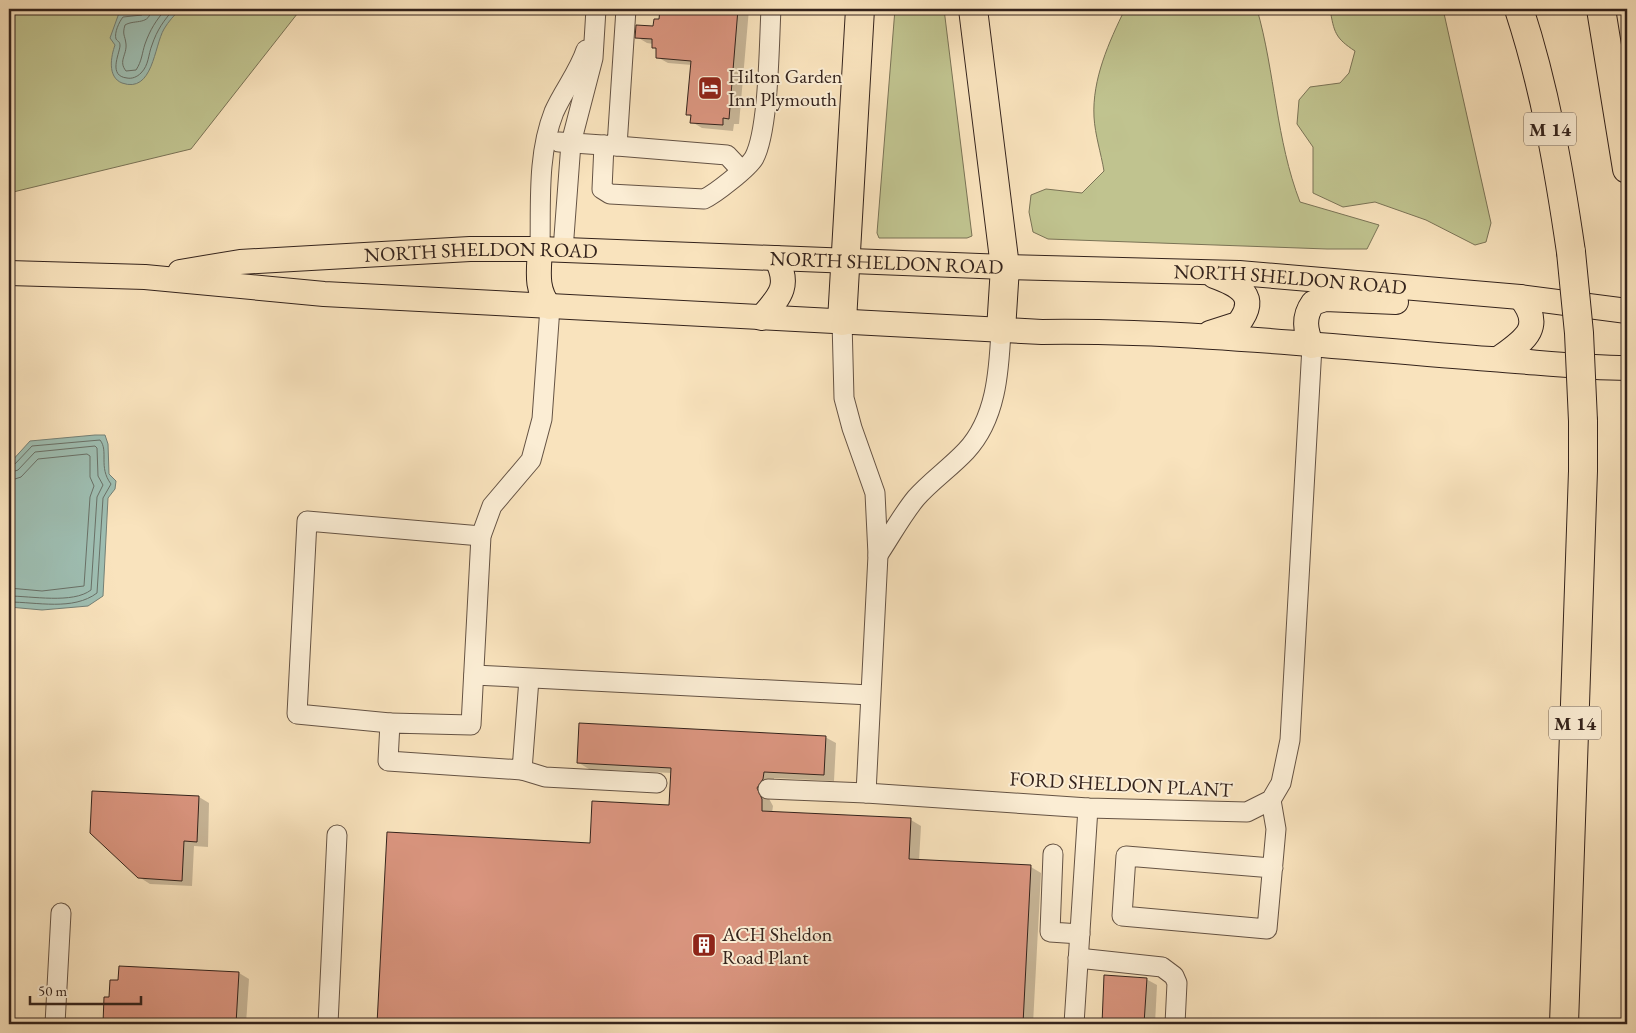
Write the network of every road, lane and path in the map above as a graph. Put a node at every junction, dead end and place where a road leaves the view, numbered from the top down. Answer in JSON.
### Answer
{"nodes":[{"id":1,"x":626,"y":9,"type":"edge"},
{"id":2,"x":771,"y":9,"type":"edge"},
{"id":3,"x":860,"y":9,"type":"edge"},
{"id":4,"x":973,"y":9,"type":"edge"},
{"id":5,"x":1519,"y":9,"type":"edge"},
{"id":6,"x":1582,"y":9,"type":"edge"},
{"id":7,"x":1601,"y":9,"type":"edge"},
{"id":8,"x":596,"y":16,"type":"edge"},
{"id":9,"x":573,"y":96,"type":"junction"},
{"id":10,"x":546,"y":141,"type":"junction"},
{"id":11,"x":571,"y":143,"type":"junction"},
{"id":12,"x":611,"y":146,"type":"junction"},
{"id":13,"x":1626,"y":164,"type":"edge"},
{"id":14,"x":741,"y":170,"type":"junction"},
{"id":15,"x":552,"y":250,"type":"junction"},
{"id":16,"x":776,"y":258,"type":"junction"},
{"id":17,"x":845,"y":261,"type":"junction"},
{"id":18,"x":1004,"y":267,"type":"junction"},
{"id":19,"x":1202,"y":271,"type":"junction"},
{"id":20,"x":9,"y":273,"type":"edge"},
{"id":21,"x":145,"y":277,"type":"junction"},
{"id":22,"x":1478,"y":293,"type":"junction"},
{"id":23,"x":1520,"y":297,"type":"junction"},
{"id":24,"x":550,"y":307,"type":"junction"},
{"id":25,"x":1627,"y":311,"type":"edge"},
{"id":26,"x":761,"y":318,"type":"junction"},
{"id":27,"x":842,"y":321,"type":"junction"},
{"id":28,"x":1001,"y":330,"type":"junction"},
{"id":29,"x":1201,"y":335,"type":"junction"},
{"id":30,"x":1312,"y":346,"type":"junction"},
{"id":31,"x":1498,"y":359,"type":"junction"},
{"id":32,"x":1627,"y":368,"type":"edge"},
{"id":33,"x":481,"y":536,"type":"junction"},
{"id":34,"x":878,"y":556,"type":"junction"},
{"id":35,"x":474,"y":675,"type":"junction"},
{"id":36,"x":529,"y":678,"type":"junction"},
{"id":37,"x":870,"y":695,"type":"junction"},
{"id":38,"x":390,"y":723,"type":"junction"},
{"id":39,"x":522,"y":770,"type":"junction"},
{"id":40,"x":657,"y":782,"type":"dead end"},
{"id":41,"x":768,"y":789,"type":"dead end"},
{"id":42,"x":866,"y":793,"type":"junction"},
{"id":43,"x":1271,"y":800,"type":"junction"},
{"id":44,"x":1088,"y":808,"type":"junction"},
{"id":45,"x":337,"y":835,"type":"dead end"},
{"id":46,"x":1053,"y":854,"type":"dead end"},
{"id":47,"x":1273,"y":868,"type":"junction"},
{"id":48,"x":61,"y":913,"type":"dead end"},
{"id":49,"x":1080,"y":934,"type":"junction"},
{"id":50,"x":1078,"y":958,"type":"junction"},
{"id":51,"x":55,"y":1024,"type":"edge"},
{"id":52,"x":328,"y":1024,"type":"edge"},
{"id":53,"x":1074,"y":1024,"type":"edge"},
{"id":54,"x":1175,"y":1024,"type":"edge"},
{"id":55,"x":1564,"y":1024,"type":"edge"}],
"edges":[{"from":1,"to":12,"type":"street"},
{"from":2,"to":14,"type":"street"},
{"from":3,"to":17,"type":"highway"},
{"from":4,"to":18,"type":"highway"},
{"from":5,"to":55,"type":"highway","number":"M 14","bridge":true},
{"from":6,"to":13,"type":"highway"},
{"from":7,"to":13,"type":"highway"},
{"from":8,"to":9,"type":"street"},
{"from":9,"to":10,"type":"street"},
{"from":9,"to":11,"type":"street"},
{"from":10,"to":11,"type":"street"},
{"from":10,"to":15,"type":"street"},
{"from":11,"to":12,"type":"street"},
{"from":11,"to":15,"type":"street"},
{"from":12,"to":14,"type":"street"},
{"from":12,"to":14,"type":"street"},
{"from":15,"to":16,"type":"main road","name":"NORTH SHELDON ROAD"},
{"from":15,"to":21,"type":"main road","name":"NORTH SHELDON ROAD"},
{"from":15,"to":24,"type":"main road"},
{"from":16,"to":17,"type":"main road","name":"NORTH SHELDON ROAD"},
{"from":16,"to":26,"type":"main road"},
{"from":17,"to":18,"type":"main road","name":"NORTH SHELDON ROAD"},
{"from":17,"to":27,"type":"highway"},
{"from":18,"to":19,"type":"main road","name":"NORTH SHELDON ROAD"},
{"from":18,"to":28,"type":"highway"},
{"from":19,"to":22,"type":"main road","name":"NORTH SHELDON ROAD"},
{"from":19,"to":29,"type":"main road"},
{"from":20,"to":21,"type":"main road","name":"NORTH SHELDON ROAD"},
{"from":21,"to":24,"type":"main road","name":"NORTH SHELDON ROAD"},
{"from":22,"to":23,"type":"main road","name":"NORTH SHELDON ROAD"},
{"from":22,"to":30,"type":"main road"},
{"from":23,"to":25,"type":"main road","name":"NORTH SHELDON ROAD"},
{"from":23,"to":31,"type":"main road"},
{"from":24,"to":26,"type":"main road","name":"NORTH SHELDON ROAD"},
{"from":24,"to":33,"type":"street"},
{"from":26,"to":27,"type":"main road","name":"NORTH SHELDON ROAD"},
{"from":27,"to":28,"type":"main road","name":"NORTH SHELDON ROAD"},
{"from":27,"to":34,"type":"street"},
{"from":28,"to":29,"type":"main road","name":"NORTH SHELDON ROAD"},
{"from":28,"to":34,"type":"street"},
{"from":29,"to":30,"type":"main road","name":"NORTH SHELDON ROAD"},
{"from":30,"to":31,"type":"main road","name":"NORTH SHELDON ROAD"},
{"from":30,"to":43,"type":"street"},
{"from":31,"to":32,"type":"main road","name":"NORTH SHELDON ROAD"},
{"from":33,"to":35,"type":"street"},
{"from":33,"to":38,"type":"street"},
{"from":34,"to":37,"type":"street"},
{"from":35,"to":36,"type":"street"},
{"from":35,"to":38,"type":"street"},
{"from":36,"to":37,"type":"street"},
{"from":36,"to":39,"type":"street"},
{"from":37,"to":42,"type":"street"},
{"from":38,"to":39,"type":"street"},
{"from":39,"to":40,"type":"street"},
{"from":41,"to":42,"type":"street","name":"FORD SHELDON PLANT"},
{"from":42,"to":44,"type":"street","name":"FORD SHELDON PLANT"},
{"from":43,"to":44,"type":"street","name":"FORD SHELDON PLANT"},
{"from":43,"to":47,"type":"street"},
{"from":44,"to":49,"type":"street"},
{"from":45,"to":52,"type":"street"},
{"from":46,"to":49,"type":"street"},
{"from":47,"to":47,"type":"street"},
{"from":48,"to":51,"type":"street"},
{"from":49,"to":50,"type":"street"},
{"from":50,"to":53,"type":"street"},
{"from":50,"to":54,"type":"street"}]}
